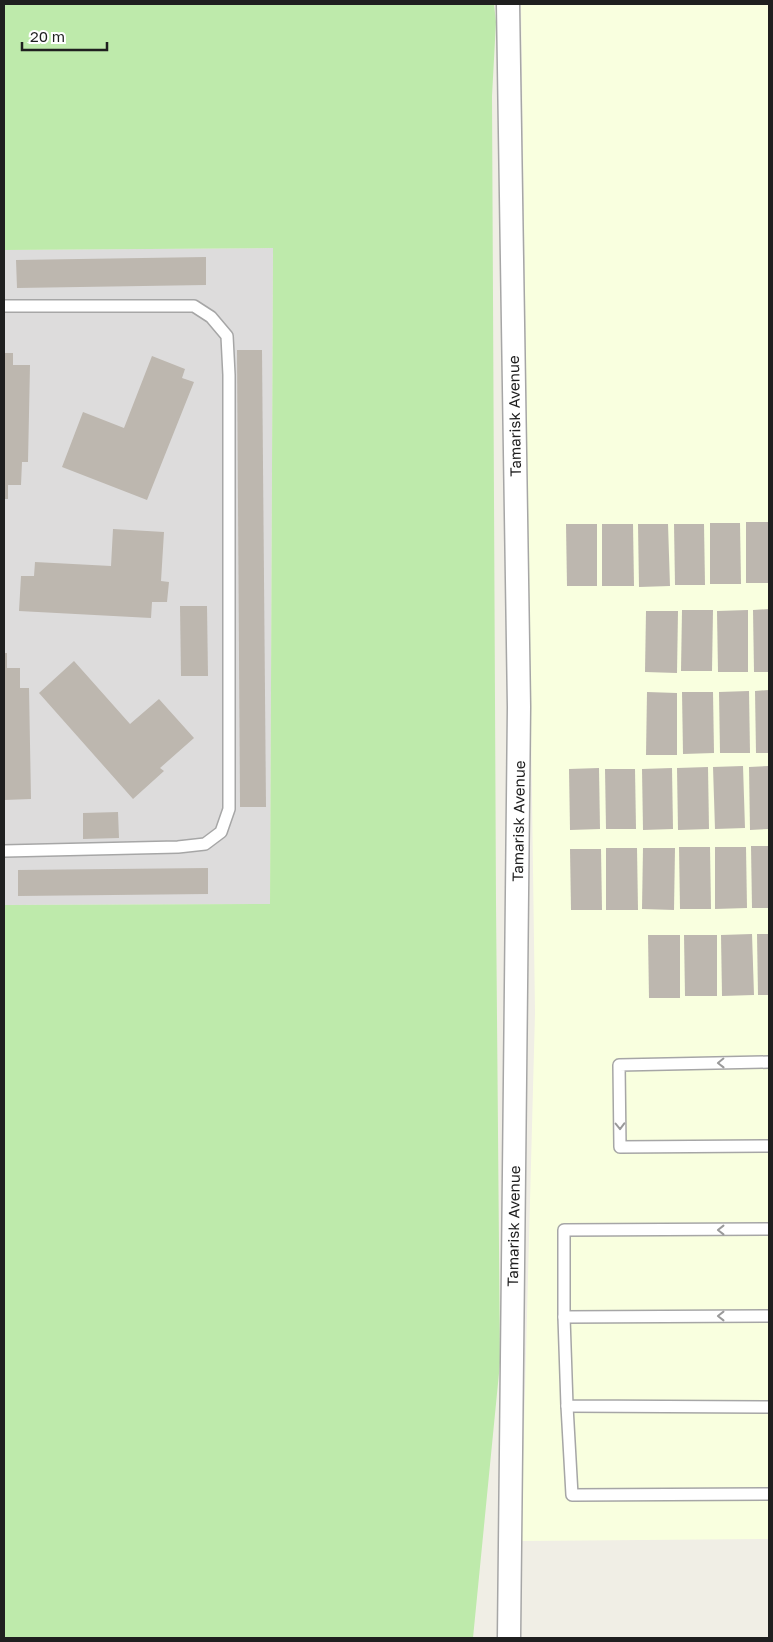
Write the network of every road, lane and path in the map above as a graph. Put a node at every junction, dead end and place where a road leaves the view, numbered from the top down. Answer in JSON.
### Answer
{"nodes":[{"id":1,"x":508,"y":4,"type":"edge"},
{"id":2,"x":4,"y":306,"type":"edge"},
{"id":3,"x":4,"y":851,"type":"edge"},
{"id":4,"x":769,"y":1062,"type":"edge"},
{"id":5,"x":769,"y":1146,"type":"edge"},
{"id":6,"x":769,"y":1230,"type":"edge"},
{"id":7,"x":769,"y":1316,"type":"edge"},
{"id":8,"x":564,"y":1317,"type":"junction"},
{"id":9,"x":567,"y":1406,"type":"junction"},
{"id":10,"x":769,"y":1407,"type":"edge"},
{"id":11,"x":769,"y":1494,"type":"edge"},
{"id":12,"x":509,"y":1638,"type":"edge"}],
"edges":[{"from":1,"to":12,"type":"street","name":"Tamarisk Avenue"},
{"from":2,"to":3,"type":"lane"},
{"from":4,"to":5,"type":"lane","one_way":true},
{"from":6,"to":8,"type":"lane","one_way":true},
{"from":7,"to":8,"type":"lane","one_way":true},
{"from":8,"to":9,"type":"lane"},
{"from":9,"to":10,"type":"lane"},
{"from":9,"to":11,"type":"lane"}]}
